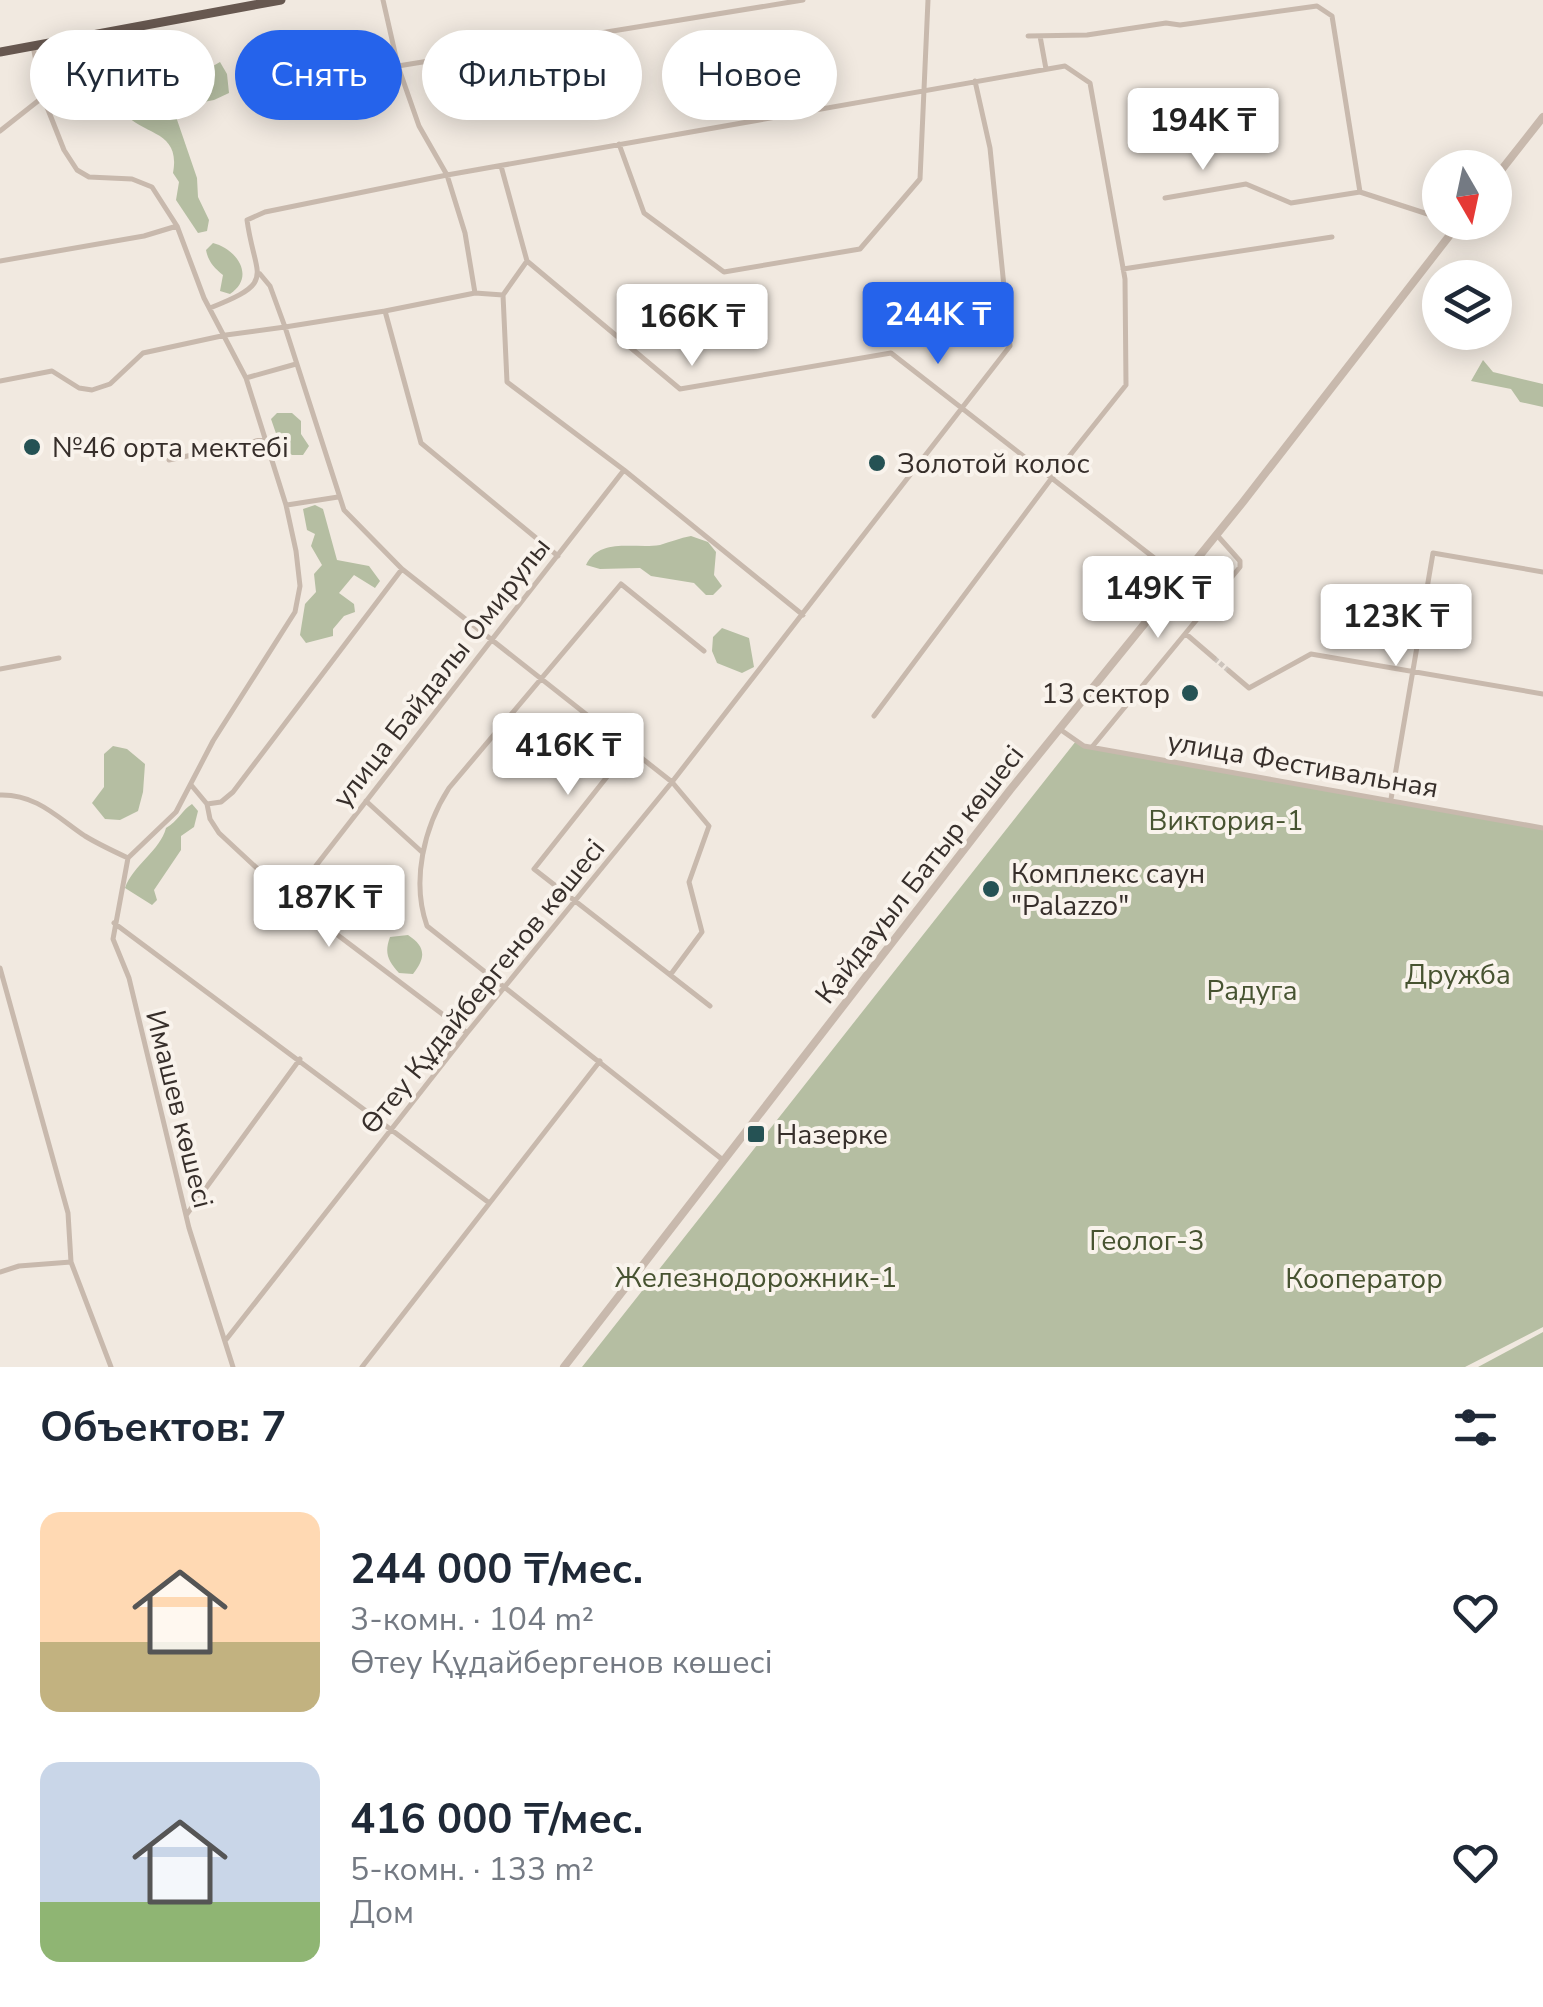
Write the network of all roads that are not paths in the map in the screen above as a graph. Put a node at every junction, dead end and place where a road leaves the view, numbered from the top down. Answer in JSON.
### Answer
{"nodes":[{"id":1,"x":281,"y":0,"type":"edge"},
{"id":2,"x":383,"y":0,"type":"edge"},
{"id":3,"x":803,"y":0,"type":"edge"},
{"id":4,"x":928,"y":0,"type":"edge"},
{"id":5,"x":262,"y":2,"type":"edge"},
{"id":6,"x":116,"y":30,"type":"edge"},
{"id":7,"x":390,"y":30,"type":"edge"},
{"id":8,"x":1028,"y":36,"type":"dead end"},
{"id":9,"x":1040,"y":36,"type":"junction"},
{"id":10,"x":30,"y":47,"type":"edge"},
{"id":11,"x":0,"y":52,"type":"edge"},
{"id":12,"x":402,"y":65,"type":"edge"},
{"id":13,"x":1046,"y":69,"type":"junction"},
{"id":14,"x":402,"y":78,"type":"edge"},
{"id":15,"x":975,"y":81,"type":"junction"},
{"id":16,"x":924,"y":90,"type":"junction"},
{"id":17,"x":30,"y":108,"type":"edge"},
{"id":18,"x":1543,"y":117,"type":"edge"},
{"id":19,"x":52,"y":120,"type":"edge"},
{"id":20,"x":0,"y":131,"type":"edge"},
{"id":21,"x":619,"y":144,"type":"junction"},
{"id":22,"x":1512,"y":156,"type":"edge"},
{"id":23,"x":501,"y":166,"type":"junction"},
{"id":24,"x":448,"y":175,"type":"junction"},
{"id":25,"x":1360,"y":192,"type":"junction"},
{"id":26,"x":1165,"y":198,"type":"dead end"},
{"id":27,"x":1422,"y":212,"type":"edge"},
{"id":28,"x":177,"y":226,"type":"junction"},
{"id":29,"x":1332,"y":236,"type":"dead end"},
{"id":30,"x":1445,"y":240,"type":"edge"},
{"id":31,"x":0,"y":261,"type":"edge"},
{"id":32,"x":527,"y":261,"type":"junction"},
{"id":33,"x":1123,"y":269,"type":"junction"},
{"id":34,"x":260,"y":274,"type":"junction"},
{"id":35,"x":474,"y":293,"type":"junction"},
{"id":36,"x":503,"y":295,"type":"junction"},
{"id":37,"x":210,"y":308,"type":"junction"},
{"id":38,"x":385,"y":310,"type":"junction"},
{"id":39,"x":285,"y":327,"type":"junction"},
{"id":40,"x":226,"y":335,"type":"junction"},
{"id":41,"x":296,"y":364,"type":"junction"},
{"id":42,"x":246,"y":378,"type":"junction"},
{"id":43,"x":0,"y":380,"type":"edge"},
{"id":44,"x":964,"y":408,"type":"junction"},
{"id":45,"x":265,"y":439,"type":"junction"},
{"id":46,"x":170,"y":460,"type":"dead end"},
{"id":47,"x":624,"y":470,"type":"junction"},
{"id":48,"x":1051,"y":479,"type":"junction"},
{"id":49,"x":338,"y":496,"type":"junction"},
{"id":50,"x":286,"y":505,"type":"junction"},
{"id":51,"x":1216,"y":534,"type":"junction"},
{"id":52,"x":558,"y":556,"type":"junction"},
{"id":53,"x":402,"y":570,"type":"junction"},
{"id":54,"x":1543,"y":572,"type":"edge"},
{"id":55,"x":1180,"y":578,"type":"junction"},
{"id":56,"x":803,"y":615,"type":"junction"},
{"id":57,"x":1186,"y":634,"type":"junction"},
{"id":58,"x":489,"y":640,"type":"junction"},
{"id":59,"x":704,"y":651,"type":"dead end"},
{"id":60,"x":59,"y":658,"type":"dead end"},
{"id":61,"x":1214,"y":658,"type":"tunnel mouth"},
{"id":62,"x":0,"y":668,"type":"edge"},
{"id":63,"x":1229,"y":671,"type":"tunnel mouth"},
{"id":64,"x":1413,"y":671,"type":"junction"},
{"id":65,"x":541,"y":680,"type":"junction"},
{"id":66,"x":1543,"y":694,"type":"edge"},
{"id":67,"x":874,"y":716,"type":"dead end"},
{"id":68,"x":1061,"y":730,"type":"junction"},
{"id":69,"x":1092,"y":747,"type":"junction"},
{"id":70,"x":629,"y":749,"type":"junction"},
{"id":71,"x":672,"y":782,"type":"junction"},
{"id":72,"x":192,"y":786,"type":"junction"},
{"id":73,"x":0,"y":795,"type":"edge"},
{"id":74,"x":1391,"y":799,"type":"junction"},
{"id":75,"x":366,"y":801,"type":"junction"},
{"id":76,"x":208,"y":804,"type":"junction"},
{"id":77,"x":1543,"y":828,"type":"edge"},
{"id":78,"x":423,"y":853,"type":"junction"},
{"id":79,"x":128,"y":858,"type":"junction"},
{"id":80,"x":290,"y":899,"type":"junction"},
{"id":81,"x":574,"y":902,"type":"junction"},
{"id":82,"x":114,"y":923,"type":"junction"},
{"id":83,"x":0,"y":968,"type":"edge"},
{"id":84,"x":670,"y":974,"type":"junction"},
{"id":85,"x":504,"y":988,"type":"junction"},
{"id":86,"x":710,"y":1006,"type":"dead end"},
{"id":87,"x":467,"y":1032,"type":"junction"},
{"id":88,"x":300,"y":1060,"type":"junction"},
{"id":89,"x":600,"y":1062,"type":"junction"},
{"id":90,"x":392,"y":1128,"type":"junction"},
{"id":91,"x":724,"y":1161,"type":"junction"},
{"id":92,"x":488,"y":1202,"type":"junction"},
{"id":93,"x":186,"y":1215,"type":"junction"},
{"id":94,"x":71,"y":1262,"type":"junction"},
{"id":95,"x":0,"y":1272,"type":"edge"},
{"id":96,"x":225,"y":1341,"type":"junction"},
{"id":97,"x":112,"y":1367,"type":"edge"},
{"id":98,"x":233,"y":1367,"type":"edge"},
{"id":99,"x":362,"y":1367,"type":"edge"},
{"id":100,"x":564,"y":1367,"type":"edge"}],
"edges":[{"from":1,"to":5,"type":"highway"},
{"from":2,"to":7,"type":"street"},
{"from":3,"to":12,"type":"street"},
{"from":4,"to":16,"type":"street"},
{"from":5,"to":6,"type":"highway"},
{"from":8,"to":9,"type":"street"},
{"from":9,"to":13,"type":"street"},
{"from":9,"to":25,"type":"street"},
{"from":10,"to":11,"type":"highway"},
{"from":13,"to":15,"type":"street"},
{"from":13,"to":33,"type":"street"},
{"from":14,"to":24,"type":"street"},
{"from":15,"to":16,"type":"street"},
{"from":15,"to":44,"type":"street","name":"Өтеу Құдайбергенов көшесі"},
{"from":16,"to":21,"type":"street"},
{"from":16,"to":21,"type":"street"},
{"from":17,"to":20,"type":"street"},
{"from":18,"to":22,"type":"street"},
{"from":19,"to":28,"type":"street"},
{"from":21,"to":23,"type":"street"},
{"from":23,"to":24,"type":"street"},
{"from":23,"to":32,"type":"street"},
{"from":24,"to":34,"type":"street"},
{"from":24,"to":35,"type":"street"},
{"from":25,"to":26,"type":"street"},
{"from":25,"to":27,"type":"street"},
{"from":28,"to":31,"type":"street"},
{"from":28,"to":37,"type":"street"},
{"from":29,"to":33,"type":"street"},
{"from":30,"to":51,"type":"street","name":"Қайдауыл Батыр көшесі"},
{"from":32,"to":36,"type":"street"},
{"from":32,"to":44,"type":"street"},
{"from":33,"to":48,"type":"street"},
{"from":34,"to":37,"type":"street"},
{"from":34,"to":39,"type":"street"},
{"from":35,"to":36,"type":"street"},
{"from":35,"to":38,"type":"street"},
{"from":36,"to":47,"type":"street"},
{"from":37,"to":40,"type":"street"},
{"from":38,"to":39,"type":"street"},
{"from":38,"to":52,"type":"street"},
{"from":39,"to":40,"type":"street"},
{"from":39,"to":41,"type":"street"},
{"from":40,"to":42,"type":"street"},
{"from":40,"to":43,"type":"street"},
{"from":41,"to":42,"type":"street"},
{"from":41,"to":49,"type":"street"},
{"from":42,"to":45,"type":"street"},
{"from":44,"to":48,"type":"street"},
{"from":44,"to":56,"type":"street","name":"Өтеу Құдайбергенов көшесі"},
{"from":45,"to":46,"type":"street"},
{"from":45,"to":50,"type":"street"},
{"from":47,"to":52,"type":"street","name":"улица Байдалы Омирулы"},
{"from":47,"to":56,"type":"street"},
{"from":48,"to":55,"type":"street"},
{"from":48,"to":67,"type":"street"},
{"from":49,"to":50,"type":"street"},
{"from":49,"to":53,"type":"street"},
{"from":50,"to":72,"type":"street"},
{"from":51,"to":55,"type":"street","name":"Қайдауыл Батыр көшесі"},
{"from":51,"to":57,"type":"street"},
{"from":52,"to":58,"type":"street","name":"улица Байдалы Омирулы"},
{"from":53,"to":58,"type":"street"},
{"from":53,"to":76,"type":"street"},
{"from":54,"to":64,"type":"street"},
{"from":55,"to":68,"type":"street","name":"Қайдауыл Батыр көшесі"},
{"from":56,"to":71,"type":"street","name":"Өтеу Құдайбергенов көшесі"},
{"from":57,"to":61,"type":"street"},
{"from":57,"to":69,"type":"street"},
{"from":58,"to":65,"type":"street"},
{"from":58,"to":75,"type":"street","name":"улица Байдалы Омирулы"},
{"from":59,"to":65,"type":"street"},
{"from":60,"to":62,"type":"street"},
{"from":63,"to":64,"type":"street"},
{"from":64,"to":66,"type":"street"},
{"from":64,"to":74,"type":"street"},
{"from":65,"to":70,"type":"street"},
{"from":65,"to":78,"type":"street"},
{"from":68,"to":69,"type":"street","name":"улица Фестивальная"},
{"from":68,"to":91,"type":"street","name":"Қайдауыл Батыр көшесі"},
{"from":69,"to":74,"type":"street","name":"улица Фестивальная"},
{"from":70,"to":71,"type":"street"},
{"from":70,"to":81,"type":"street"},
{"from":71,"to":81,"type":"street","name":"Өтеу Құдайбергенов көшесі"},
{"from":71,"to":84,"type":"street"},
{"from":72,"to":76,"type":"street"},
{"from":72,"to":79,"type":"street"},
{"from":73,"to":79,"type":"street"},
{"from":74,"to":77,"type":"street","name":"улица Фестивальная"},
{"from":75,"to":78,"type":"street"},
{"from":75,"to":80,"type":"street","name":"улица Байдалы Омирулы"},
{"from":76,"to":80,"type":"street"},
{"from":78,"to":85,"type":"street"},
{"from":79,"to":82,"type":"street","name":"Имашев көшесі"},
{"from":80,"to":87,"type":"street"},
{"from":81,"to":84,"type":"street"},
{"from":81,"to":85,"type":"street","name":"Өтеу Құдайбергенов көшесі"},
{"from":82,"to":88,"type":"street"},
{"from":82,"to":93,"type":"street","name":"Имашев көшесі"},
{"from":83,"to":94,"type":"street"},
{"from":84,"to":86,"type":"street"},
{"from":85,"to":87,"type":"street","name":"Өтеу Құдайбергенов көшесі"},
{"from":85,"to":89,"type":"street"},
{"from":87,"to":90,"type":"street","name":"Өтеу Құдайбергенов көшесі"},
{"from":88,"to":90,"type":"street"},
{"from":88,"to":93,"type":"street"},
{"from":89,"to":91,"type":"street"},
{"from":89,"to":92,"type":"street"},
{"from":90,"to":92,"type":"street"},
{"from":90,"to":96,"type":"street","name":"Өтеу Құдайбергенов көшесі"},
{"from":91,"to":100,"type":"street","name":"Қайдауыл Батыр көшесі"},
{"from":92,"to":99,"type":"street"},
{"from":93,"to":96,"type":"street","name":"Имашев көшесі"},
{"from":94,"to":95,"type":"street"},
{"from":94,"to":97,"type":"street"},
{"from":96,"to":98,"type":"street","name":"Имашев көшесі"}]}
